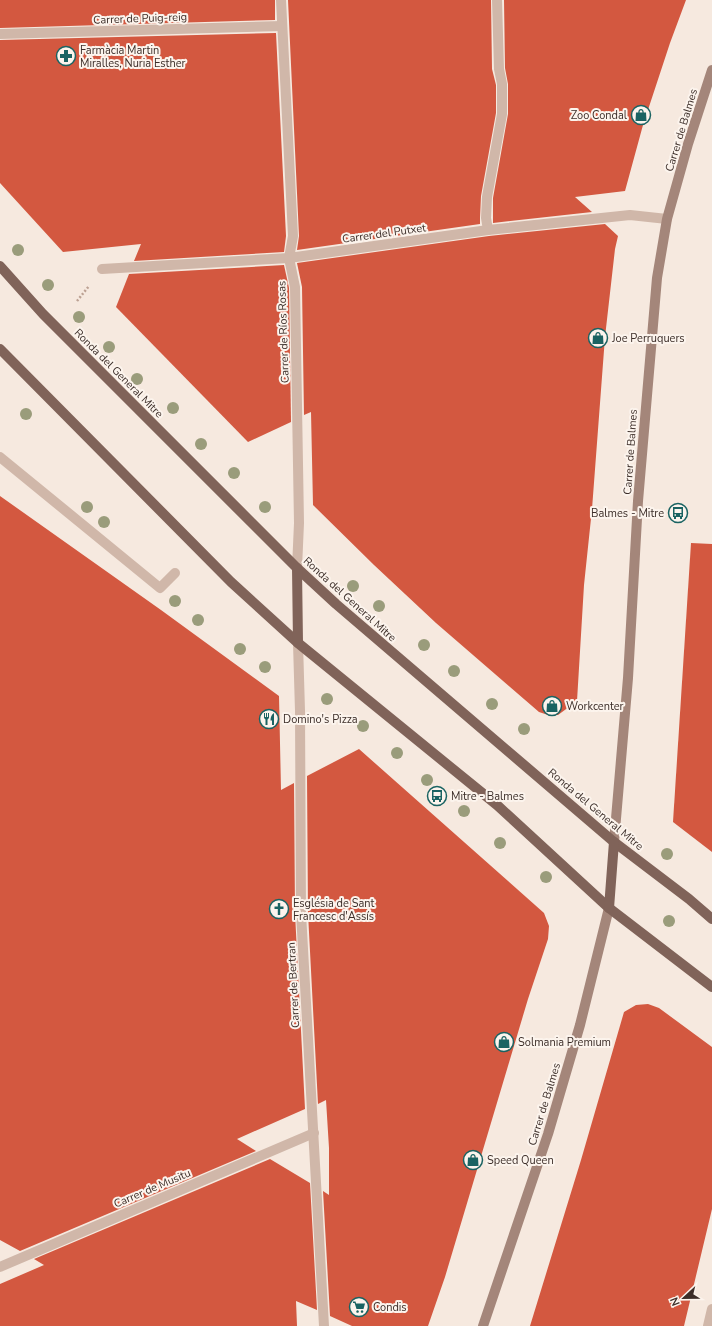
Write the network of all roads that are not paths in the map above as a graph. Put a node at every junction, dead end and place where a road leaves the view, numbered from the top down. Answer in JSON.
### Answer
{"nodes":[{"id":1,"x":280,"y":0,"type":"edge"},
{"id":2,"x":497,"y":0,"type":"edge"},
{"id":3,"x":282,"y":26,"type":"junction"},
{"id":4,"x":0,"y":34,"type":"edge"},
{"id":5,"x":712,"y":70,"type":"edge"},
{"id":6,"x":667,"y":220,"type":"junction"},
{"id":7,"x":488,"y":230,"type":"junction"},
{"id":8,"x":289,"y":258,"type":"junction"},
{"id":9,"x":0,"y":266,"type":"edge"},
{"id":10,"x":102,"y":269,"type":"dead end"},
{"id":11,"x":0,"y":348,"type":"edge"},
{"id":12,"x":0,"y":458,"type":"edge"},
{"id":13,"x":297,"y":568,"type":"junction"},
{"id":14,"x":175,"y":573,"type":"dead end"},
{"id":15,"x":298,"y":643,"type":"junction"},
{"id":16,"x":614,"y":842,"type":"junction"},
{"id":17,"x":609,"y":908,"type":"junction"},
{"id":18,"x":712,"y":919,"type":"edge"},
{"id":19,"x":712,"y":987,"type":"edge"},
{"id":20,"x":314,"y":1133,"type":"junction"},
{"id":21,"x":0,"y":1267,"type":"edge"},
{"id":22,"x":712,"y":1310,"type":"edge"},
{"id":23,"x":324,"y":1326,"type":"edge"},
{"id":24,"x":483,"y":1326,"type":"edge"},
{"id":25,"x":708,"y":1326,"type":"edge"}],
"edges":[{"from":1,"to":3,"type":"street","name":"Carrer de Ríos Rosas"},
{"from":2,"to":7,"type":"street"},
{"from":3,"to":4,"type":"street","name":"Carrer de Puig-reig"},
{"from":3,"to":8,"type":"street","name":"Carrer de Ríos Rosas"},
{"from":5,"to":6,"type":"main road","name":"Carrer de Balmes"},
{"from":6,"to":7,"type":"street","name":"Carrer del Putxet"},
{"from":6,"to":16,"type":"main road","name":"Carrer de Balmes"},
{"from":7,"to":8,"type":"street","name":"Carrer del Putxet"},
{"from":8,"to":10,"type":"street","name":"Carrer del Putxet"},
{"from":8,"to":13,"type":"street","name":"Carrer de Ríos Rosas"},
{"from":9,"to":13,"type":"main road","name":"Ronda del General Mitre"},
{"from":11,"to":15,"type":"main road"},
{"from":12,"to":14,"type":"street"},
{"from":13,"to":15,"type":"main road"},
{"from":13,"to":16,"type":"main road","name":"Ronda del General Mitre"},
{"from":15,"to":17,"type":"main road"},
{"from":15,"to":20,"type":"street","name":"Carrer de Bertran"},
{"from":16,"to":17,"type":"main road"},
{"from":16,"to":18,"type":"main road","name":"Ronda del General Mitre"},
{"from":17,"to":19,"type":"main road"},
{"from":17,"to":24,"type":"main road","name":"Carrer de Balmes"},
{"from":20,"to":21,"type":"street","name":"Carrer de Musitu"},
{"from":20,"to":23,"type":"street","name":"Carrer de Bertran"},
{"from":22,"to":25,"type":"street"}]}
